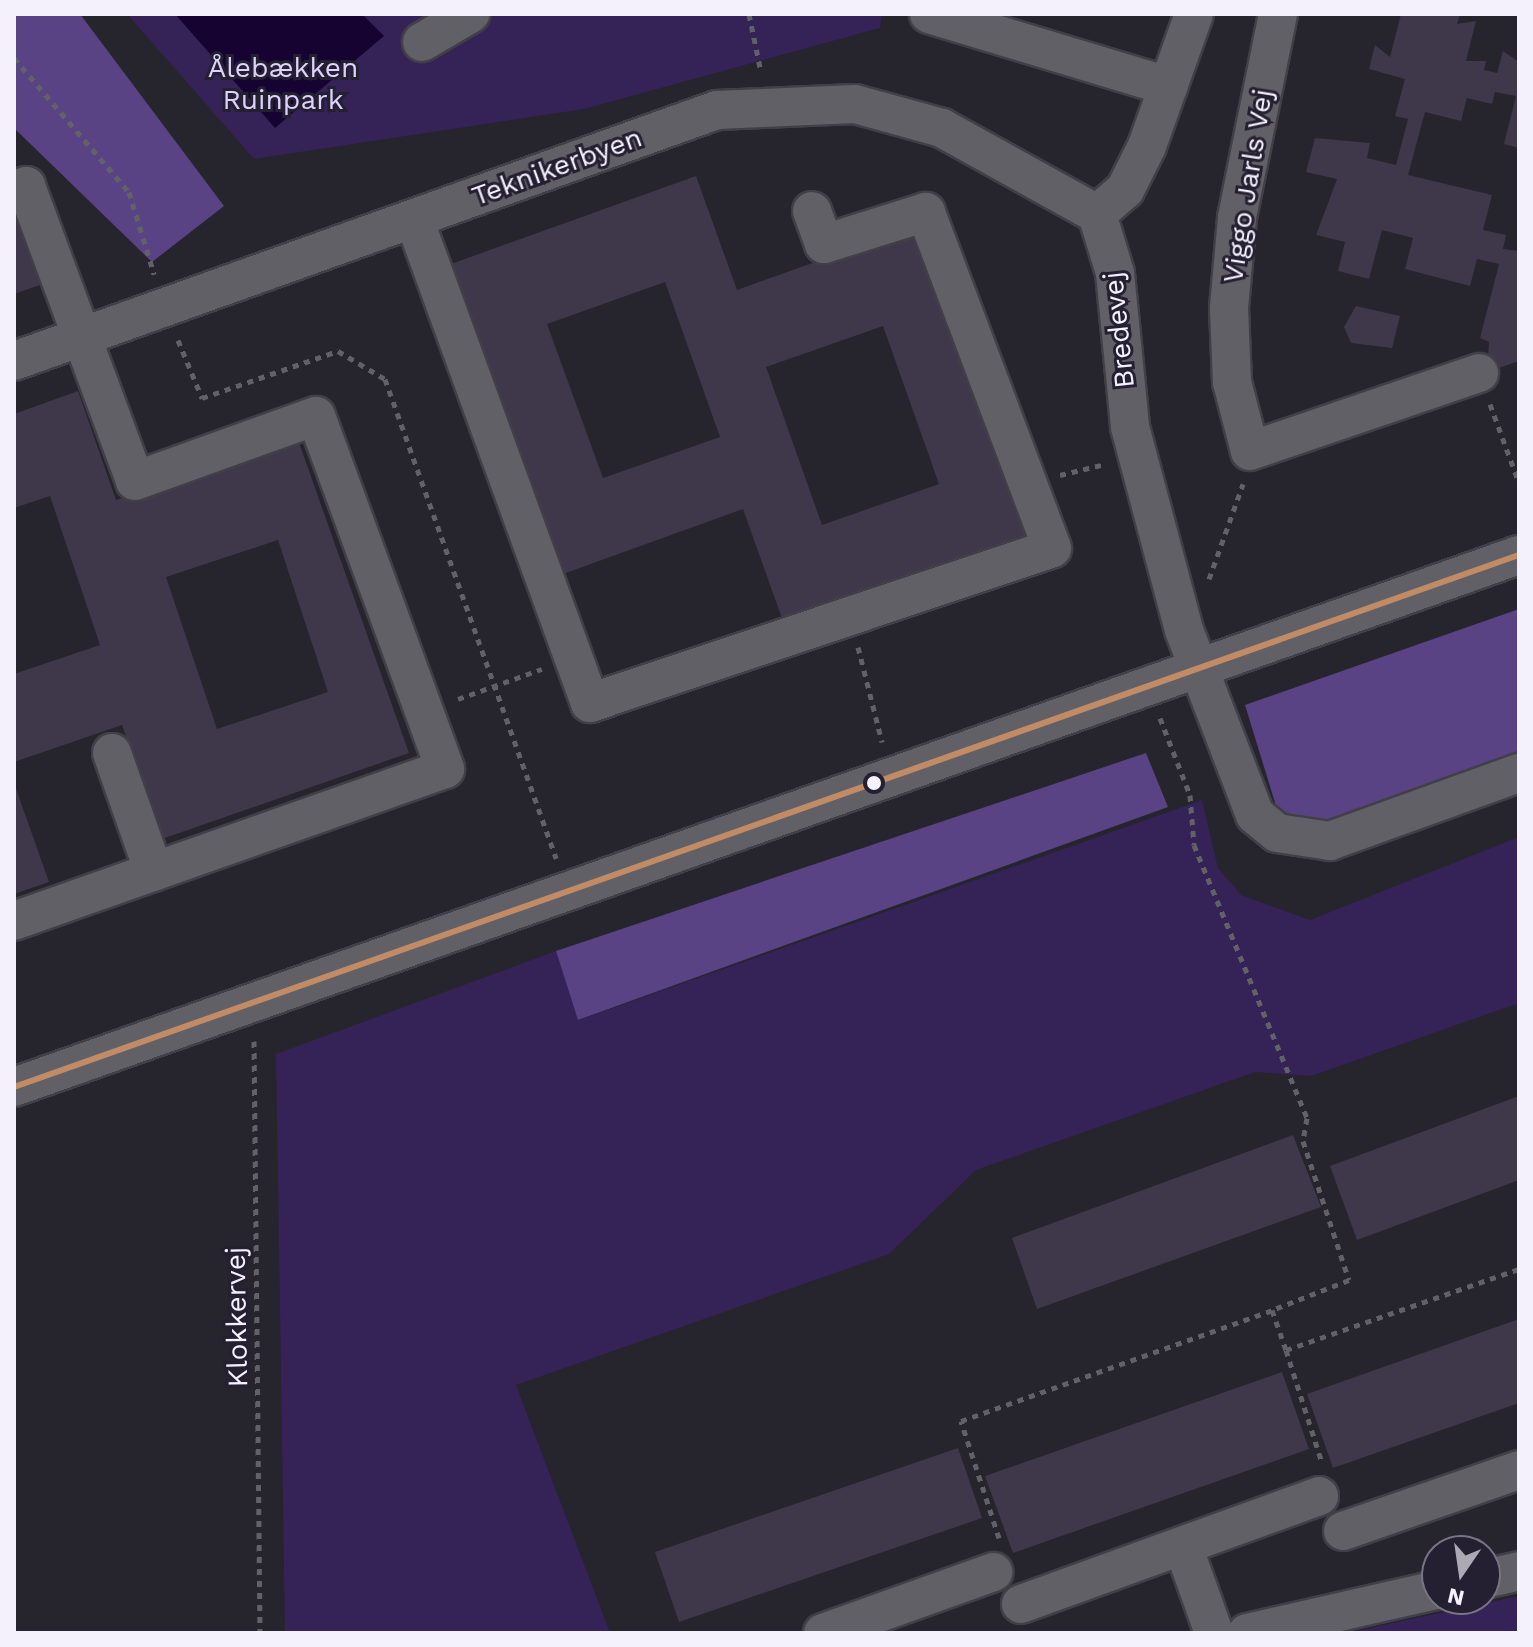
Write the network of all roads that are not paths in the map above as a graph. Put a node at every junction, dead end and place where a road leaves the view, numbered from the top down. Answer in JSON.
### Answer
{"nodes":[{"id":1,"x":470,"y":14,"type":"edge"},
{"id":2,"x":929,"y":14,"type":"edge"},
{"id":3,"x":1194,"y":14,"type":"edge"},
{"id":4,"x":1278,"y":14,"type":"edge"},
{"id":5,"x":422,"y":42,"type":"dead end"},
{"id":6,"x":1168,"y":86,"type":"junction"},
{"id":7,"x":14,"y":190,"type":"edge"},
{"id":8,"x":812,"y":211,"type":"dead end"},
{"id":9,"x":1097,"y":214,"type":"junction"},
{"id":10,"x":414,"y":219,"type":"junction"},
{"id":11,"x":80,"y":338,"type":"junction"},
{"id":12,"x":14,"y":361,"type":"edge"},
{"id":13,"x":1479,"y":373,"type":"road end"},
{"id":14,"x":1519,"y":555,"type":"edge"},
{"id":15,"x":1194,"y":665,"type":"junction"},
{"id":16,"x":112,"y":753,"type":"dead end"},
{"id":17,"x":1519,"y":773,"type":"edge"},
{"id":18,"x":154,"y":872,"type":"junction"},
{"id":19,"x":14,"y":921,"type":"edge"},
{"id":20,"x":14,"y":1087,"type":"edge"},
{"id":21,"x":1516,"y":1480,"type":"edge"},
{"id":22,"x":1322,"y":1484,"type":"road end"},
{"id":23,"x":1343,"y":1531,"type":"dead end"},
{"id":24,"x":1183,"y":1546,"type":"junction"},
{"id":25,"x":998,"y":1560,"type":"road end"},
{"id":26,"x":1421,"y":1594,"type":"edge"},
{"id":27,"x":1021,"y":1604,"type":"dead end"},
{"id":28,"x":862,"y":1626,"type":"edge"},
{"id":29,"x":823,"y":1633,"type":"edge"},
{"id":30,"x":1214,"y":1633,"type":"edge"},
{"id":31,"x":1247,"y":1633,"type":"edge"}],
"edges":[{"from":1,"to":5,"type":"street"},
{"from":2,"to":6,"type":"street"},
{"from":3,"to":6,"type":"street"},
{"from":4,"to":13,"type":"street","name":"Viggo Jarls Vej"},
{"from":6,"to":9,"type":"street"},
{"from":7,"to":11,"type":"street"},
{"from":8,"to":10,"type":"street"},
{"from":9,"to":10,"type":"street","name":"Teknikerbyen"},
{"from":9,"to":15,"type":"street","name":"Bredevej"},
{"from":10,"to":11,"type":"street","name":"Teknikerbyen"},
{"from":11,"to":12,"type":"street","name":"Teknikerbyen"},
{"from":11,"to":18,"type":"street"},
{"from":14,"to":15,"type":"street"},
{"from":15,"to":17,"type":"street","name":"Bredevej"},
{"from":15,"to":20,"type":"street"},
{"from":16,"to":18,"type":"street"},
{"from":18,"to":19,"type":"street"},
{"from":21,"to":23,"type":"street"},
{"from":22,"to":24,"type":"street"},
{"from":24,"to":27,"type":"street"},
{"from":24,"to":30,"type":"street"},
{"from":25,"to":28,"type":"street"},
{"from":26,"to":31,"type":"street"},
{"from":28,"to":29,"type":"street"}]}
